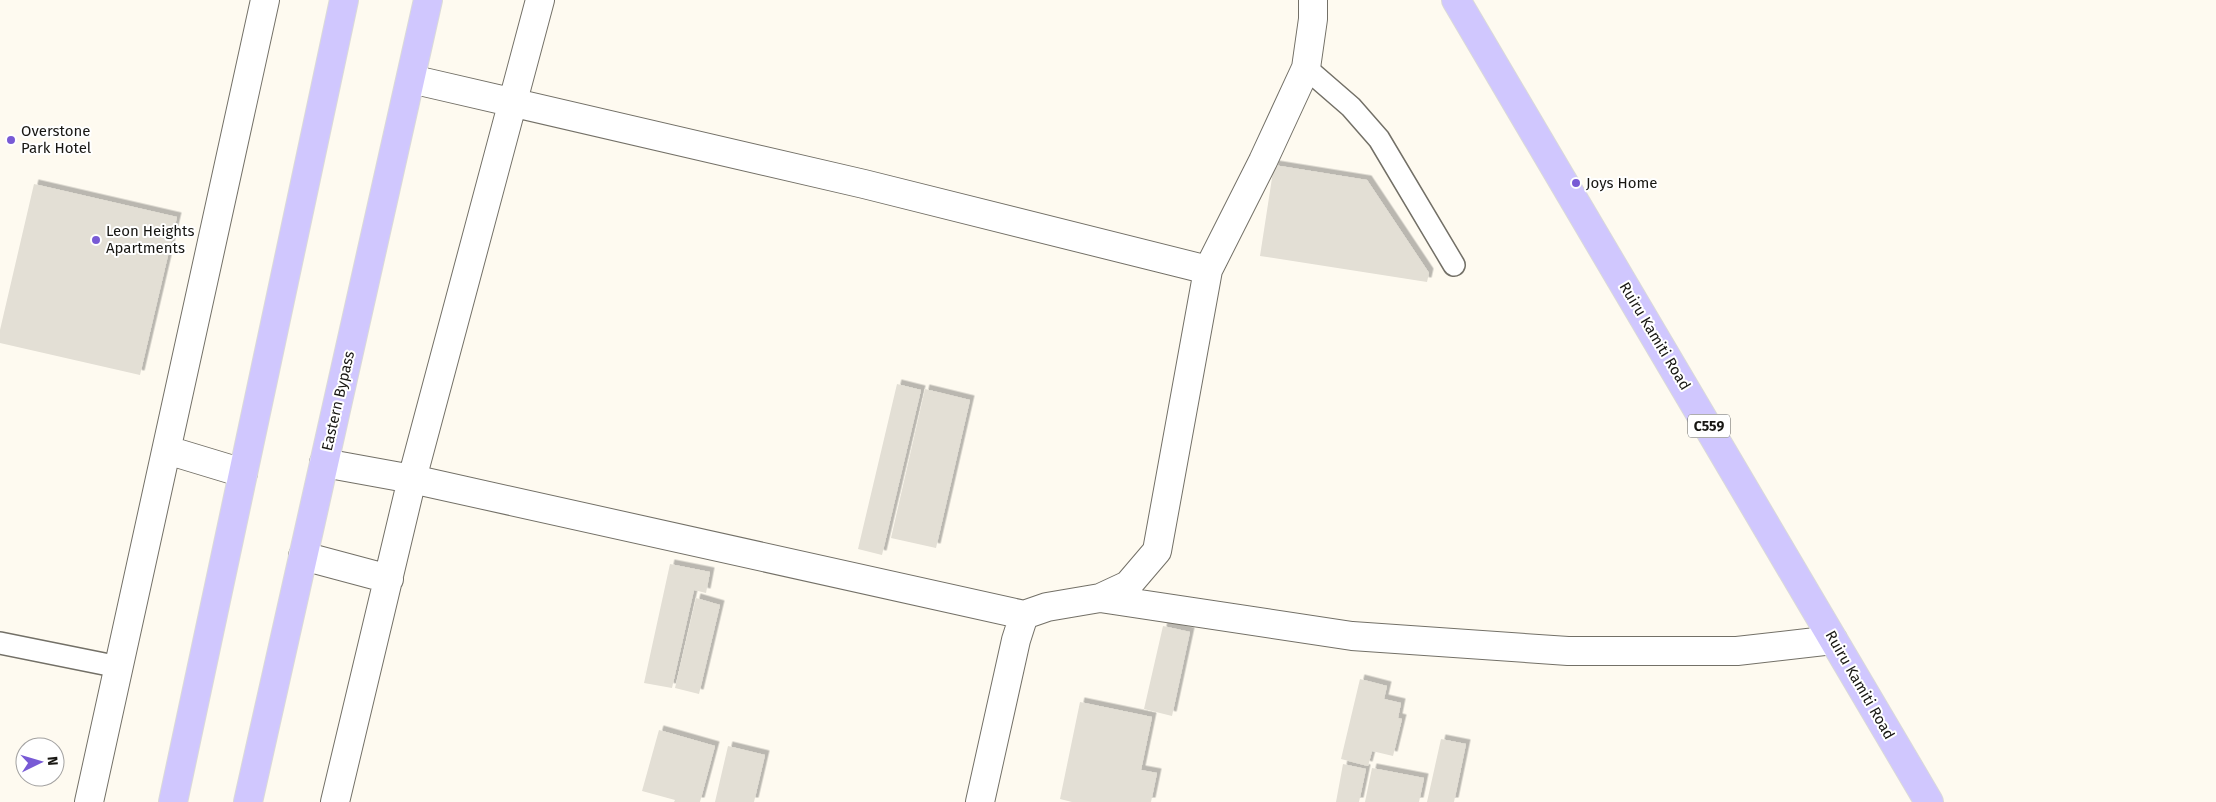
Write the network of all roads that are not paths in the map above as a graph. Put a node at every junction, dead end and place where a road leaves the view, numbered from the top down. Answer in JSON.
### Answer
{"nodes":[{"id":1,"x":265,"y":0,"type":"edge"},
{"id":2,"x":344,"y":0,"type":"edge"},
{"id":3,"x":428,"y":0,"type":"edge"},
{"id":4,"x":540,"y":0,"type":"edge"},
{"id":5,"x":1313,"y":0,"type":"edge"},
{"id":6,"x":1456,"y":0,"type":"edge"},
{"id":7,"x":1306,"y":68,"type":"junction"},
{"id":8,"x":411,"y":79,"type":"junction"},
{"id":9,"x":514,"y":103,"type":"junction"},
{"id":10,"x":1454,"y":264,"type":"dead end"},
{"id":11,"x":1208,"y":270,"type":"junction"},
{"id":12,"x":167,"y":450,"type":"junction"},
{"id":13,"x":324,"y":463,"type":"junction"},
{"id":14,"x":243,"y":473,"type":"junction"},
{"id":15,"x":412,"y":479,"type":"junction"},
{"id":16,"x":303,"y":556,"type":"junction"},
{"id":17,"x":389,"y":579,"type":"junction"},
{"id":18,"x":1100,"y":598,"type":"junction"},
{"id":19,"x":1024,"y":615,"type":"junction"},
{"id":20,"x":1833,"y":640,"type":"junction"},
{"id":21,"x":0,"y":642,"type":"edge"},
{"id":22,"x":119,"y":667,"type":"junction"},
{"id":23,"x":90,"y":802,"type":"edge"},
{"id":24,"x":173,"y":802,"type":"edge"},
{"id":25,"x":248,"y":802,"type":"edge"},
{"id":26,"x":335,"y":802,"type":"edge"},
{"id":27,"x":980,"y":802,"type":"edge"},
{"id":28,"x":1929,"y":802,"type":"edge"}],
"edges":[{"from":1,"to":12,"type":"street"},
{"from":2,"to":14,"type":"main road"},
{"from":3,"to":8,"type":"main road","name":"Eastern Bypass"},
{"from":4,"to":9,"type":"street"},
{"from":5,"to":7,"type":"street"},
{"from":6,"to":20,"type":"main road","name":"Ruiru Kamiti Road","number":"C559"},
{"from":7,"to":10,"type":"lane"},
{"from":7,"to":11,"type":"street"},
{"from":8,"to":9,"type":"street"},
{"from":8,"to":13,"type":"main road","name":"Eastern Bypass"},
{"from":9,"to":11,"type":"street"},
{"from":9,"to":15,"type":"street"},
{"from":11,"to":18,"type":"street"},
{"from":12,"to":14,"type":"street"},
{"from":12,"to":22,"type":"street"},
{"from":13,"to":15,"type":"street"},
{"from":13,"to":16,"type":"main road","name":"Eastern Bypass"},
{"from":14,"to":24,"type":"main road"},
{"from":15,"to":17,"type":"street"},
{"from":15,"to":19,"type":"street"},
{"from":16,"to":17,"type":"street"},
{"from":16,"to":25,"type":"main road","name":"Eastern Bypass"},
{"from":17,"to":26,"type":"street"},
{"from":18,"to":19,"type":"street"},
{"from":18,"to":20,"type":"street"},
{"from":19,"to":27,"type":"street"},
{"from":20,"to":28,"type":"main road","name":"Ruiru Kamiti Road","number":"C559"},
{"from":21,"to":22,"type":"lane"},
{"from":22,"to":23,"type":"street"}]}
